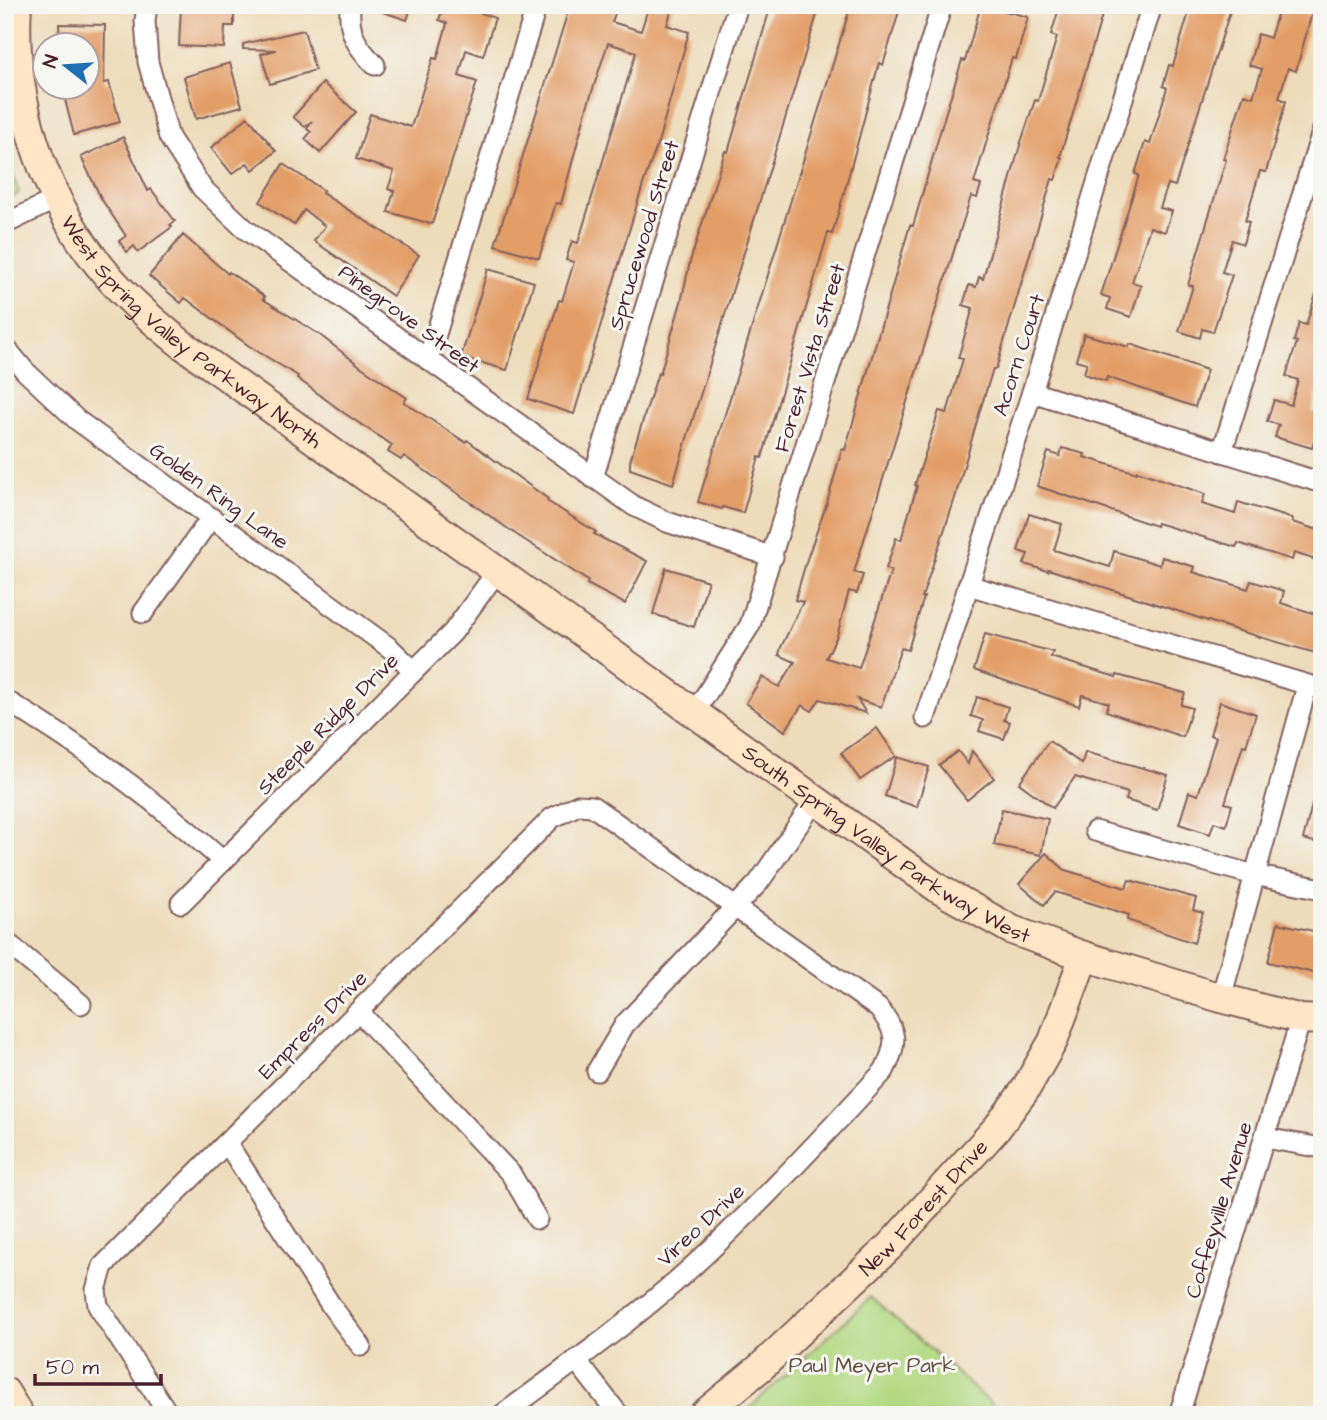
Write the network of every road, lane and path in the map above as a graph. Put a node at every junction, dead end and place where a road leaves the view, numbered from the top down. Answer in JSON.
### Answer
{"nodes":[{"id":1,"x":17,"y":5,"type":"edge"},
{"id":2,"x":147,"y":5,"type":"edge"},
{"id":3,"x":350,"y":5,"type":"edge"},
{"id":4,"x":537,"y":5,"type":"edge"},
{"id":5,"x":738,"y":5,"type":"edge"},
{"id":6,"x":942,"y":5,"type":"edge"},
{"id":7,"x":1152,"y":5,"type":"edge"},
{"id":8,"x":375,"y":65,"type":"dead end"},
{"id":9,"x":1322,"y":132,"type":"edge"},
{"id":10,"x":56,"y":199,"type":"junction"},
{"id":11,"x":5,"y":224,"type":"edge"},
{"id":12,"x":5,"y":347,"type":"edge"},
{"id":13,"x":428,"y":360,"type":"junction"},
{"id":14,"x":1032,"y":392,"type":"junction"},
{"id":15,"x":1222,"y":452,"type":"junction"},
{"id":16,"x":593,"y":478,"type":"junction"},
{"id":17,"x":1322,"y":483,"type":"edge"},
{"id":18,"x":211,"y":518,"type":"junction"},
{"id":19,"x":773,"y":557,"type":"junction"},
{"id":20,"x":498,"y":570,"type":"junction"},
{"id":21,"x":968,"y":585,"type":"junction"},
{"id":22,"x":143,"y":613,"type":"dead end"},
{"id":23,"x":414,"y":671,"type":"junction"},
{"id":24,"x":1314,"y":688,"type":"edge"},
{"id":25,"x":5,"y":700,"type":"edge"},
{"id":26,"x":695,"y":712,"type":"junction"},
{"id":27,"x":925,"y":718,"type":"dead end"},
{"id":28,"x":816,"y":799,"type":"junction"},
{"id":29,"x":1095,"y":831,"type":"dead end"},
{"id":30,"x":223,"y":861,"type":"junction"},
{"id":31,"x":1254,"y":875,"type":"junction"},
{"id":32,"x":1322,"y":889,"type":"edge"},
{"id":33,"x":181,"y":903,"type":"dead end"},
{"id":34,"x":737,"y":907,"type":"junction"},
{"id":35,"x":5,"y":941,"type":"edge"},
{"id":36,"x":1084,"y":956,"type":"junction"},
{"id":37,"x":1221,"y":998,"type":"junction"},
{"id":38,"x":81,"y":1004,"type":"dead end"},
{"id":39,"x":359,"y":1012,"type":"junction"},
{"id":40,"x":1311,"y":1019,"type":"edge"},
{"id":41,"x":597,"y":1072,"type":"dead end"},
{"id":42,"x":1265,"y":1138,"type":"junction"},
{"id":43,"x":227,"y":1143,"type":"junction"},
{"id":44,"x":1322,"y":1148,"type":"edge"},
{"id":45,"x":537,"y":1219,"type":"dead end"},
{"id":46,"x":361,"y":1346,"type":"dead end"},
{"id":47,"x":576,"y":1360,"type":"junction"},
{"id":48,"x":5,"y":1392,"type":"edge"},
{"id":49,"x":19,"y":1415,"type":"edge"},
{"id":50,"x":169,"y":1415,"type":"edge"},
{"id":51,"x":502,"y":1415,"type":"edge"},
{"id":52,"x":619,"y":1415,"type":"edge"},
{"id":53,"x":703,"y":1415,"type":"edge"},
{"id":54,"x":1179,"y":1415,"type":"edge"}],
"edges":[{"from":1,"to":10,"type":"street","name":"West Spring Valley Parkway North"},
{"from":2,"to":13,"type":"street","name":"Pinegrove Street"},
{"from":3,"to":8,"type":"street"},
{"from":4,"to":13,"type":"street"},
{"from":5,"to":16,"type":"street","name":"Sprucewood Street"},
{"from":6,"to":19,"type":"street","name":"Forest Vista Street"},
{"from":7,"to":14,"type":"street","name":"Acorn Court"},
{"from":9,"to":15,"type":"street"},
{"from":10,"to":11,"type":"street"},
{"from":10,"to":20,"type":"street","name":"West Spring Valley Parkway North"},
{"from":12,"to":18,"type":"street","name":"Golden Ring Lane"},
{"from":13,"to":16,"type":"street","name":"Pinegrove Street"},
{"from":14,"to":15,"type":"street"},
{"from":14,"to":21,"type":"street","name":"Acorn Court"},
{"from":15,"to":17,"type":"street"},
{"from":16,"to":19,"type":"street","name":"Pinegrove Street"},
{"from":18,"to":22,"type":"street"},
{"from":18,"to":23,"type":"street","name":"Golden Ring Lane"},
{"from":19,"to":26,"type":"street","name":"Forest Vista Street"},
{"from":20,"to":23,"type":"street","name":"Steeple Ridge Drive"},
{"from":20,"to":26,"type":"street","name":"South Spring Valley Parkway West"},
{"from":21,"to":24,"type":"street"},
{"from":21,"to":27,"type":"street","name":"Acorn Court"},
{"from":23,"to":30,"type":"street","name":"Steeple Ridge Drive"},
{"from":24,"to":31,"type":"street"},
{"from":25,"to":30,"type":"street"},
{"from":26,"to":28,"type":"street","name":"South Spring Valley Parkway West"},
{"from":28,"to":34,"type":"street"},
{"from":28,"to":36,"type":"street","name":"South Spring Valley Parkway West"},
{"from":29,"to":31,"type":"street"},
{"from":30,"to":33,"type":"street","name":"Steeple Ridge Drive"},
{"from":31,"to":32,"type":"street"},
{"from":31,"to":37,"type":"street"},
{"from":34,"to":39,"type":"street","name":"Empress Drive"},
{"from":34,"to":41,"type":"street"},
{"from":34,"to":47,"type":"street","name":"Vireo Drive"},
{"from":35,"to":38,"type":"street"},
{"from":36,"to":37,"type":"street","name":"South Spring Valley Parkway West"},
{"from":36,"to":53,"type":"street","name":"New Forest Drive"},
{"from":37,"to":40,"type":"street","name":"South Spring Valley Parkway West"},
{"from":39,"to":43,"type":"street","name":"Empress Drive"},
{"from":39,"to":45,"type":"street"},
{"from":40,"to":42,"type":"street","name":"Coffeyville Avenue"},
{"from":42,"to":44,"type":"street"},
{"from":42,"to":54,"type":"street","name":"Coffeyville Avenue"},
{"from":43,"to":46,"type":"street"},
{"from":43,"to":50,"type":"street","name":"Empress Drive"},
{"from":47,"to":51,"type":"street","name":"Vireo Drive"},
{"from":47,"to":52,"type":"street"},
{"from":48,"to":49,"type":"street"}]}
